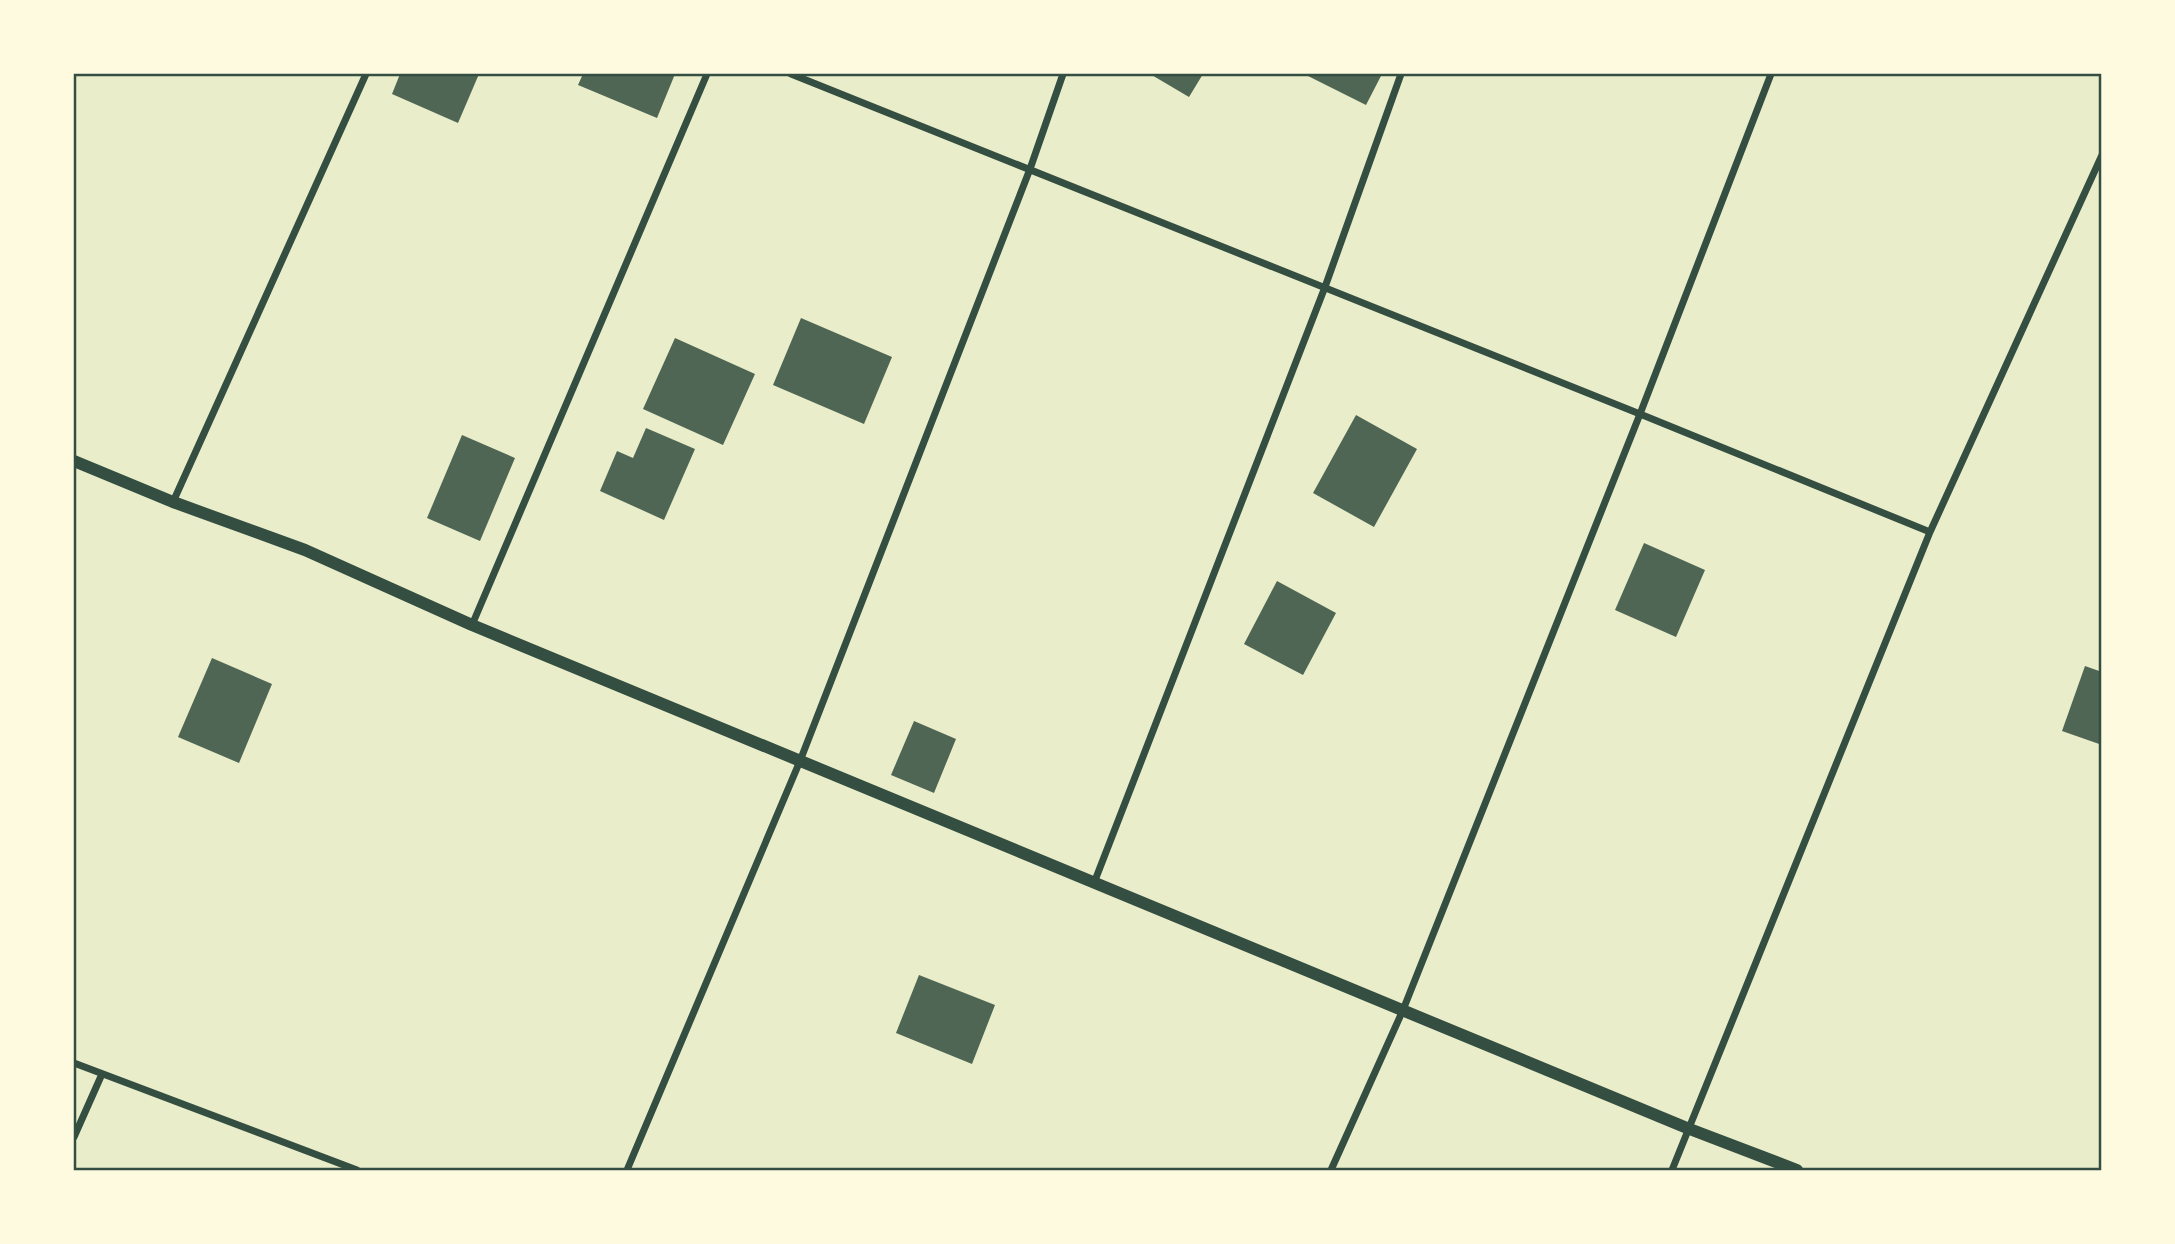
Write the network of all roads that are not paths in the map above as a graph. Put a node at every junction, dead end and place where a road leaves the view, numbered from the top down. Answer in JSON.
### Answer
{"nodes":[{"id":1,"x":366,"y":74,"type":"edge"},
{"id":2,"x":707,"y":74,"type":"edge"},
{"id":3,"x":791,"y":74,"type":"edge"},
{"id":4,"x":1063,"y":74,"type":"edge"},
{"id":5,"x":1401,"y":74,"type":"edge"},
{"id":6,"x":1771,"y":74,"type":"edge"},
{"id":7,"x":2102,"y":155,"type":"edge"},
{"id":8,"x":1030,"y":169,"type":"junction"},
{"id":9,"x":1325,"y":287,"type":"junction"},
{"id":10,"x":1640,"y":414,"type":"junction"},
{"id":11,"x":74,"y":461,"type":"edge"},
{"id":12,"x":173,"y":502,"type":"junction"},
{"id":13,"x":1930,"y":532,"type":"junction"},
{"id":14,"x":472,"y":625,"type":"junction"},
{"id":15,"x":800,"y":761,"type":"junction"},
{"id":16,"x":1094,"y":883,"type":"junction"},
{"id":17,"x":1403,"y":1010,"type":"junction"},
{"id":18,"x":74,"y":1063,"type":"edge"},
{"id":19,"x":102,"y":1074,"type":"junction"},
{"id":20,"x":1687,"y":1128,"type":"junction"},
{"id":21,"x":74,"y":1137,"type":"edge"},
{"id":22,"x":357,"y":1171,"type":"edge"},
{"id":23,"x":627,"y":1171,"type":"edge"},
{"id":24,"x":1331,"y":1171,"type":"edge"},
{"id":25,"x":1672,"y":1171,"type":"edge"},
{"id":26,"x":1797,"y":1171,"type":"edge"}],
"edges":[{"from":1,"to":12,"type":"street"},
{"from":2,"to":14,"type":"street"},
{"from":3,"to":8,"type":"street"},
{"from":4,"to":8,"type":"street"},
{"from":5,"to":9,"type":"street"},
{"from":6,"to":10,"type":"street"},
{"from":7,"to":13,"type":"street"},
{"from":8,"to":9,"type":"street"},
{"from":8,"to":15,"type":"street"},
{"from":9,"to":10,"type":"street"},
{"from":9,"to":16,"type":"street"},
{"from":10,"to":13,"type":"street"},
{"from":10,"to":17,"type":"street"},
{"from":11,"to":12,"type":"street"},
{"from":12,"to":14,"type":"street"},
{"from":13,"to":20,"type":"street"},
{"from":14,"to":15,"type":"street"},
{"from":15,"to":16,"type":"street"},
{"from":15,"to":23,"type":"street"},
{"from":16,"to":17,"type":"street"},
{"from":17,"to":20,"type":"street"},
{"from":17,"to":24,"type":"street"},
{"from":18,"to":19,"type":"street"},
{"from":19,"to":21,"type":"street"},
{"from":19,"to":22,"type":"street"},
{"from":20,"to":25,"type":"street"},
{"from":20,"to":26,"type":"street"}]}
